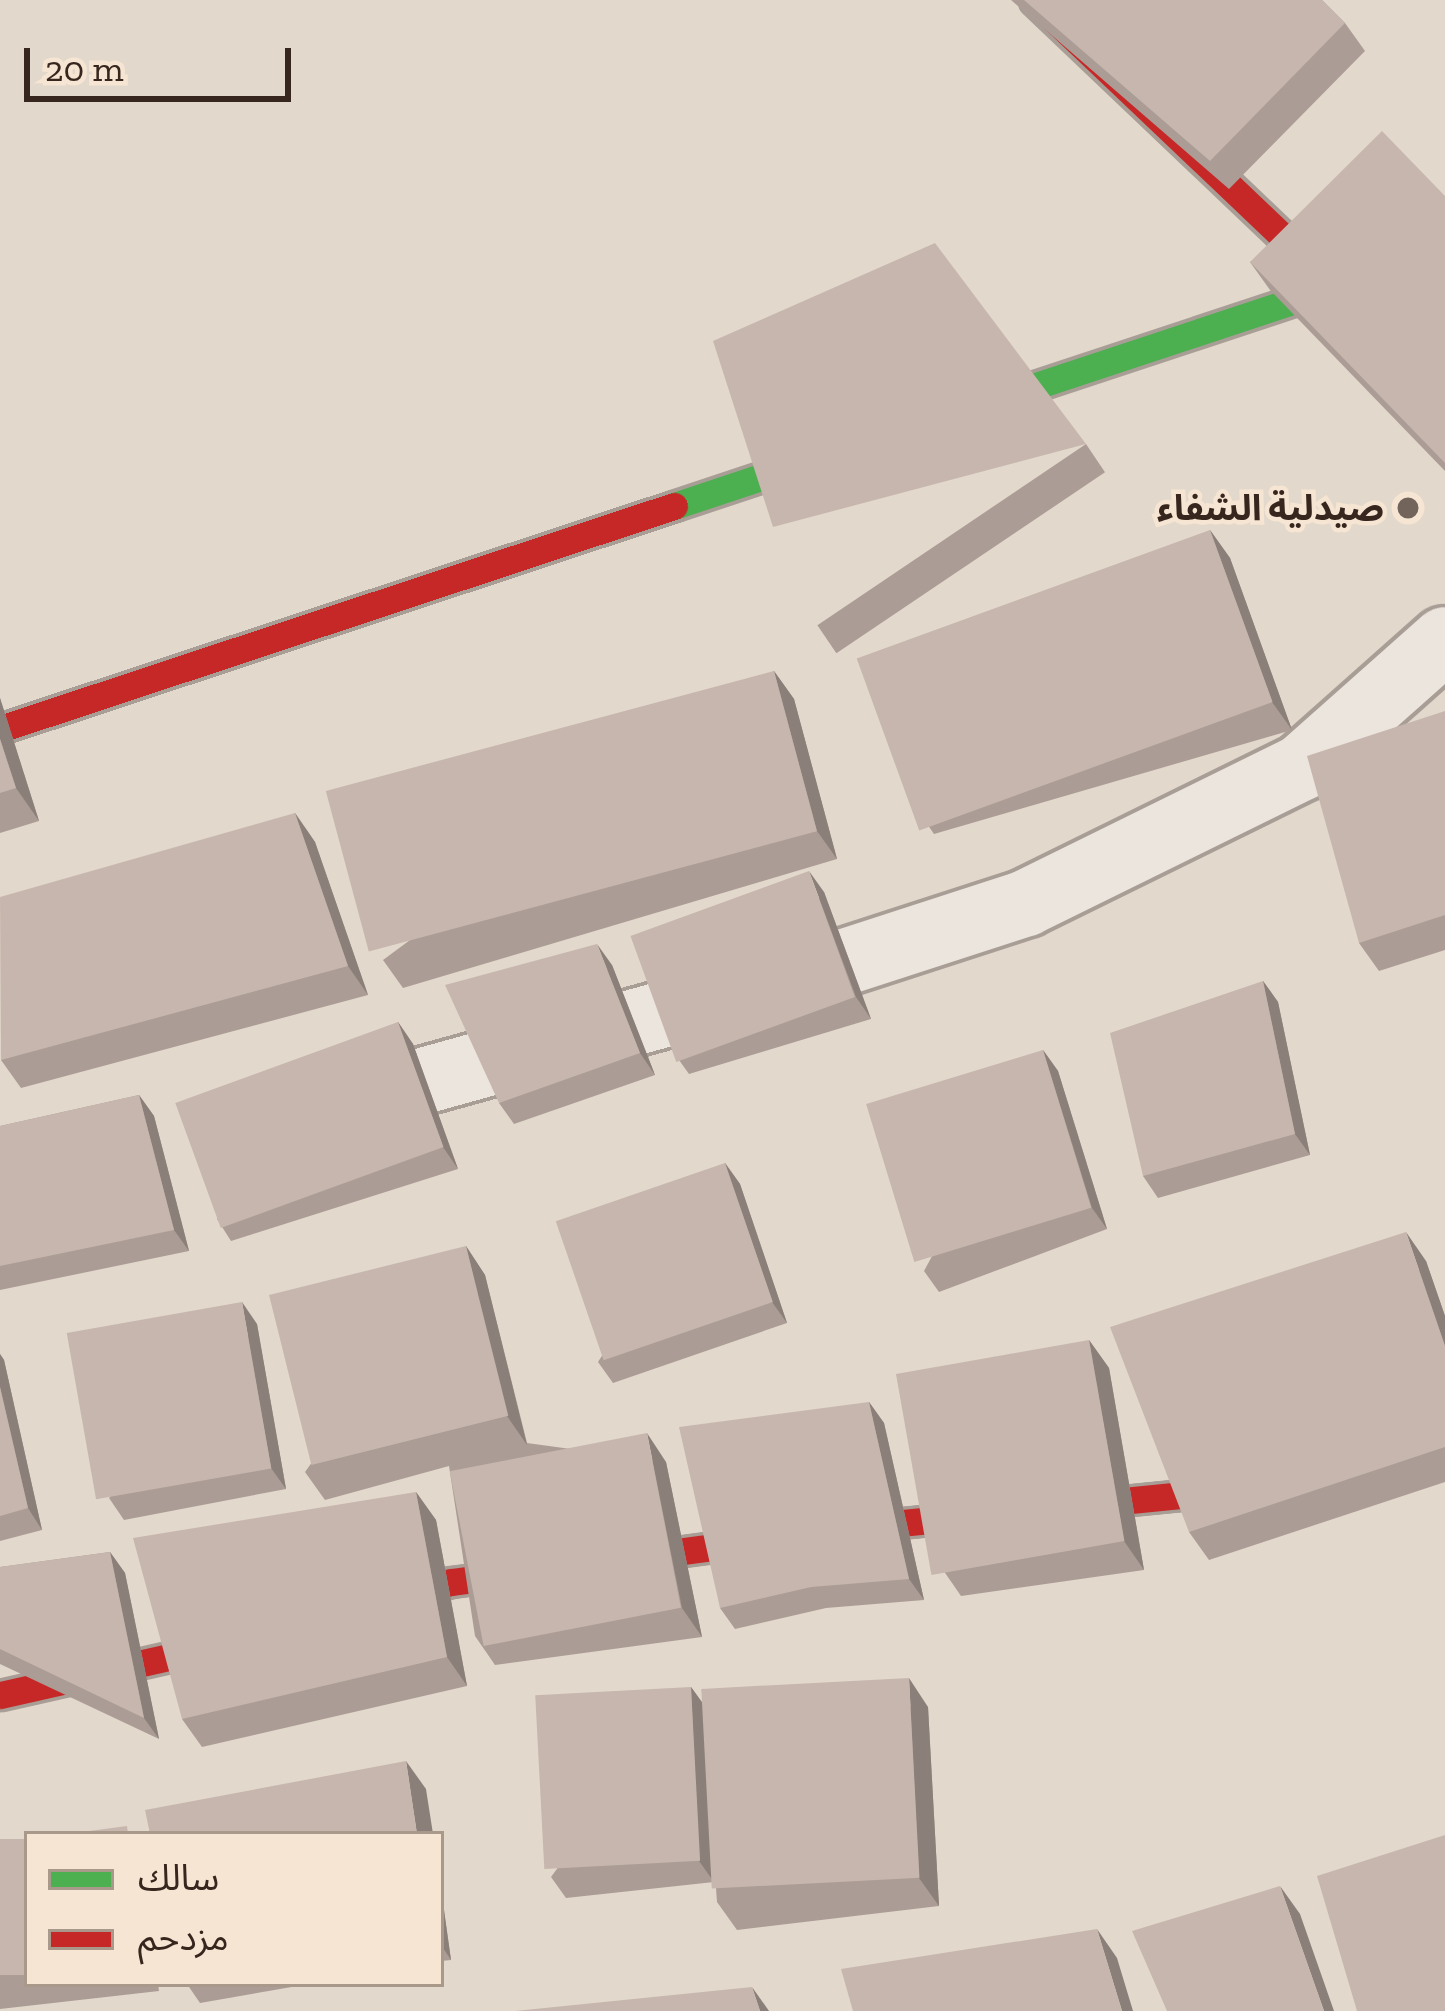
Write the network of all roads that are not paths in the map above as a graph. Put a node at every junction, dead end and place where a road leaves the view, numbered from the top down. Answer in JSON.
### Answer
{"nodes":[{"id":1,"x":1034,"y":0,"type":"edge"},
{"id":2,"x":1335,"y":286,"type":"junction"},
{"id":3,"x":1445,"y":391,"type":"edge"},
{"id":4,"x":928,"y":422,"type":"edge"},
{"id":5,"x":860,"y":444,"type":"edge"},
{"id":6,"x":1445,"y":640,"type":"edge"},
{"id":7,"x":0,"y":729,"type":"edge"},
{"id":8,"x":308,"y":1113,"type":"edge"},
{"id":9,"x":1297,"y":1479,"type":"edge"},
{"id":10,"x":338,"y":1614,"type":"edge"},
{"id":11,"x":292,"y":1627,"type":"edge"},
{"id":12,"x":0,"y":1695,"type":"edge"}],
"edges":[{"from":1,"to":2,"type":"street"},
{"from":2,"to":3,"type":"street"},
{"from":2,"to":4,"type":"street"},
{"from":5,"to":7,"type":"street"},
{"from":6,"to":8,"type":"street"},
{"from":9,"to":10,"type":"street"},
{"from":11,"to":12,"type":"street"}]}
